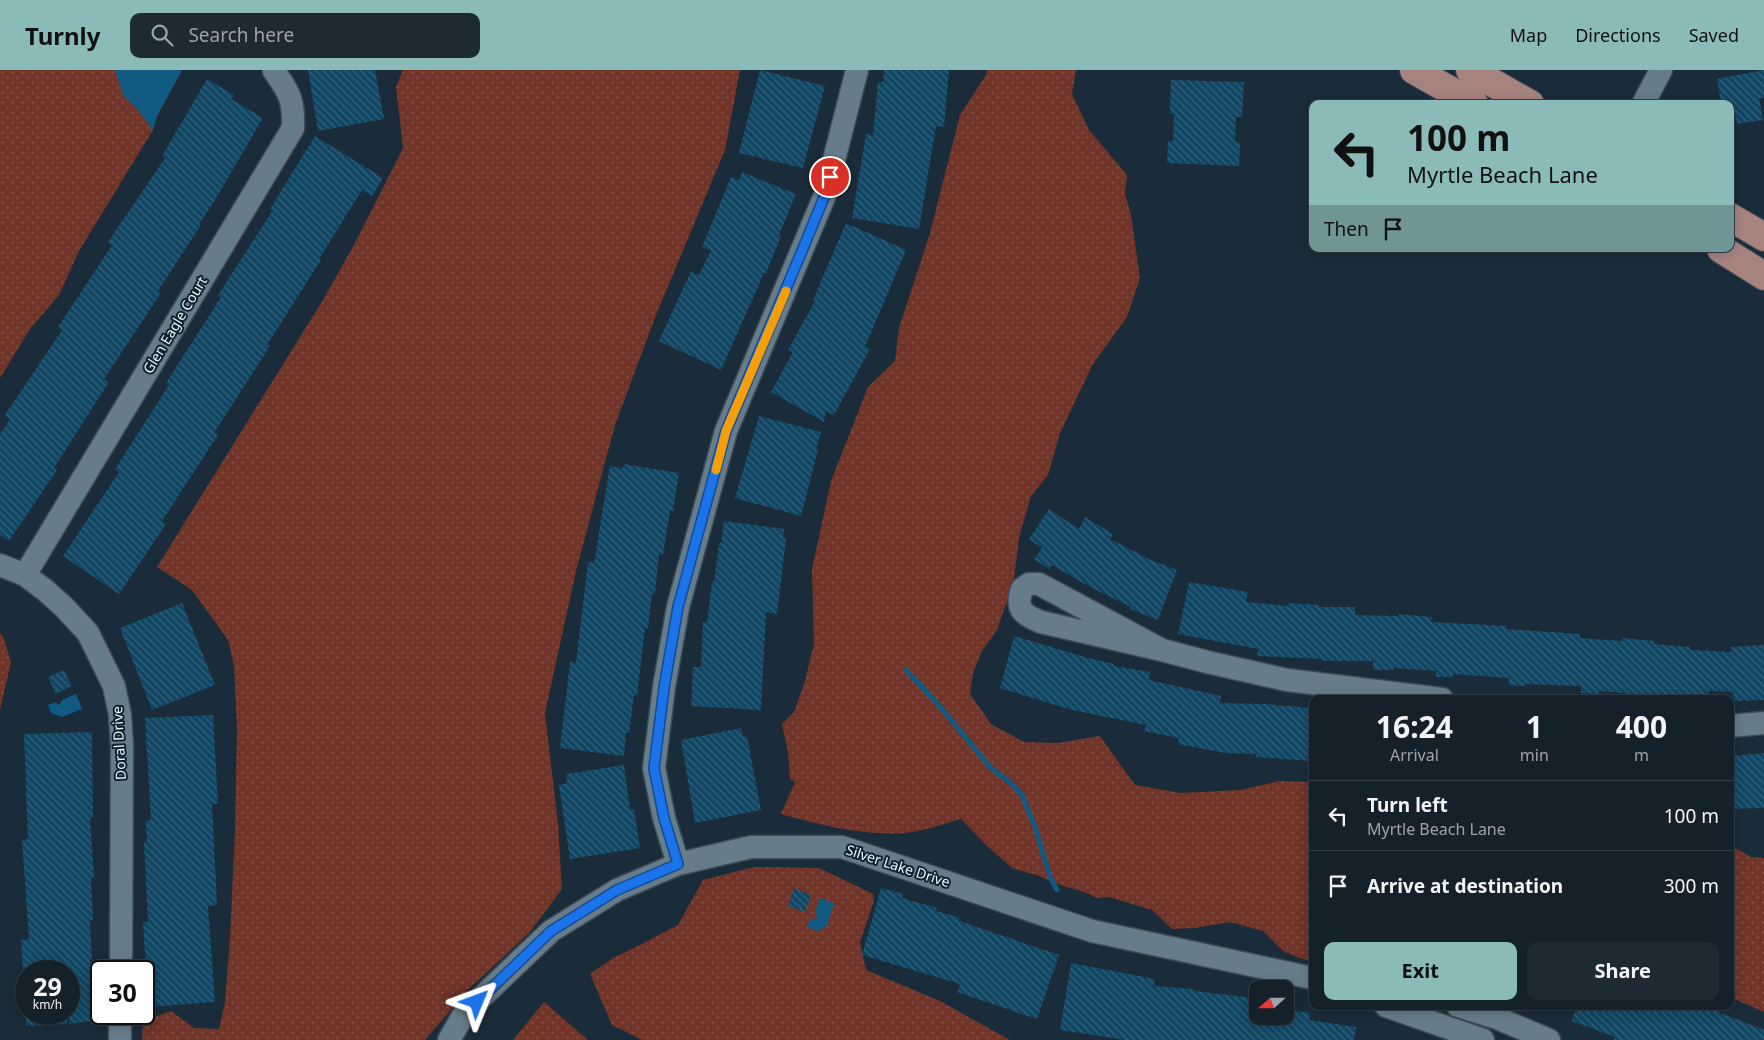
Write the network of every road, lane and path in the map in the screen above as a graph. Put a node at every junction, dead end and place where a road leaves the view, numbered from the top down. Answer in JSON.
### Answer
{"nodes":[{"id":1,"x":857,"y":70,"type":"edge"},
{"id":2,"x":1414,"y":70,"type":"edge"},
{"id":3,"x":1470,"y":70,"type":"edge"},
{"id":4,"x":1661,"y":70,"type":"edge"},
{"id":5,"x":274,"y":71,"type":"dead end"},
{"id":6,"x":1467,"y":100,"type":"edge"},
{"id":7,"x":1523,"y":100,"type":"edge"},
{"id":8,"x":1645,"y":100,"type":"edge"},
{"id":9,"x":1734,"y":219,"type":"edge"},
{"id":10,"x":1764,"y":237,"type":"edge"},
{"id":11,"x":1726,"y":252,"type":"edge"},
{"id":12,"x":1764,"y":276,"type":"edge"},
{"id":13,"x":0,"y":565,"type":"edge"},
{"id":14,"x":25,"y":575,"type":"junction"},
{"id":15,"x":1162,"y":650,"type":"junction"},
{"id":16,"x":1391,"y":695,"type":"edge"},
{"id":17,"x":1764,"y":723,"type":"edge"},
{"id":18,"x":1734,"y":726,"type":"edge"},
{"id":19,"x":678,"y":864,"type":"junction"},
{"id":20,"x":121,"y":960,"type":"edge"},
{"id":21,"x":1309,"y":977,"type":"edge"},
{"id":22,"x":1397,"y":1010,"type":"edge"},
{"id":23,"x":1471,"y":1010,"type":"edge"},
{"id":24,"x":120,"y":1025,"type":"edge"},
{"id":25,"x":120,"y":1040,"type":"edge"},
{"id":26,"x":449,"y":1040,"type":"edge"},
{"id":27,"x":1483,"y":1040,"type":"edge"},
{"id":28,"x":1549,"y":1040,"type":"edge"}],
"edges":[{"from":1,"to":19,"type":"street"},
{"from":2,"to":6,"type":"main road"},
{"from":3,"to":7,"type":"main road"},
{"from":4,"to":8,"type":"street"},
{"from":5,"to":14,"type":"street","name":"Glen Eagle Court"},
{"from":9,"to":10,"type":"main road"},
{"from":11,"to":12,"type":"main road"},
{"from":13,"to":14,"type":"street","name":"Doral Drive"},
{"from":14,"to":20,"type":"street","name":"Doral Drive"},
{"from":15,"to":15,"type":"street"},
{"from":15,"to":16,"type":"street"},
{"from":17,"to":18,"type":"street"},
{"from":19,"to":21,"type":"street","name":"Silver Lake Drive"},
{"from":19,"to":26,"type":"street","name":"Silver Lake Drive"},
{"from":22,"to":27,"type":"street"},
{"from":23,"to":28,"type":"street"},
{"from":24,"to":25,"type":"street"}]}
